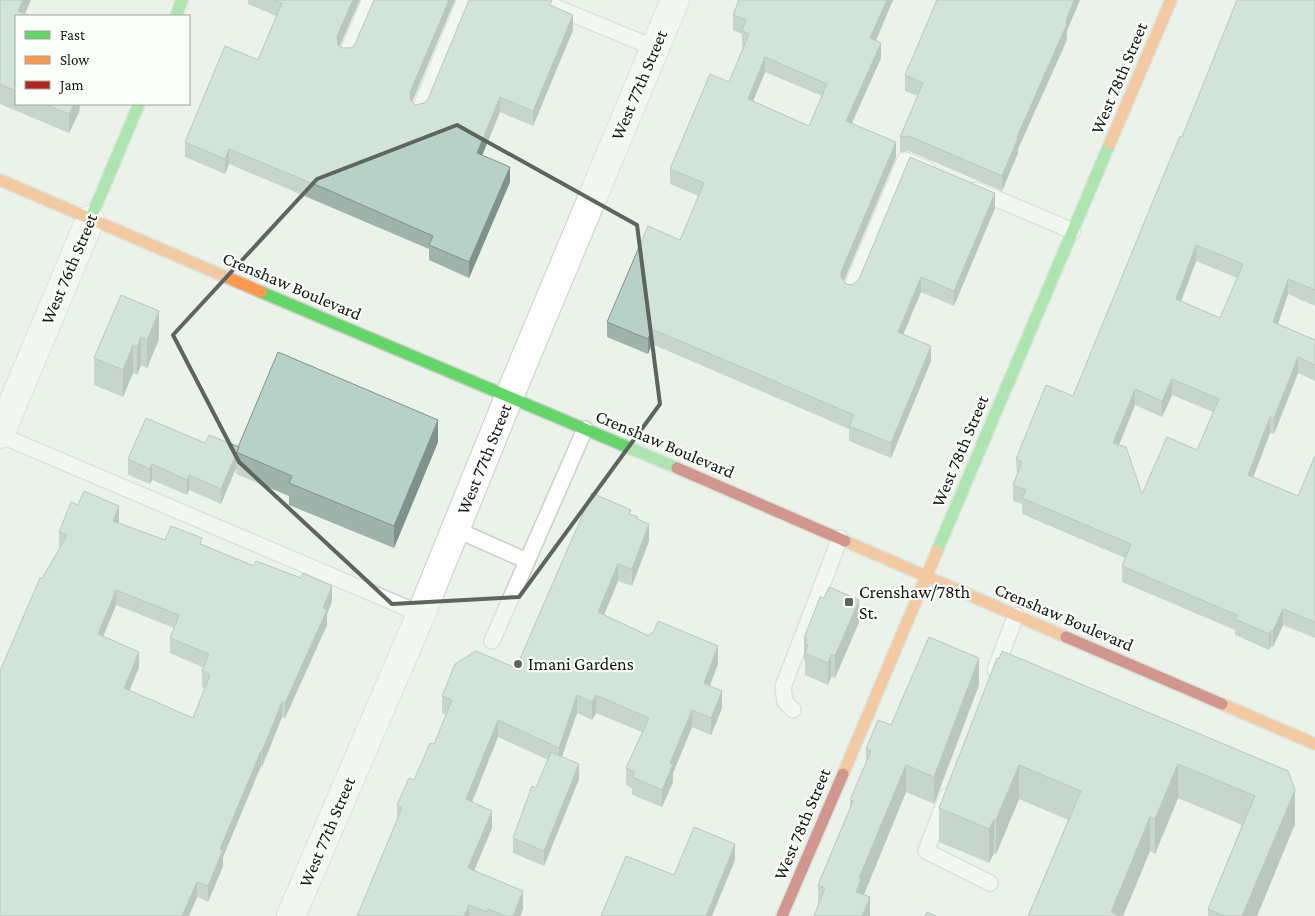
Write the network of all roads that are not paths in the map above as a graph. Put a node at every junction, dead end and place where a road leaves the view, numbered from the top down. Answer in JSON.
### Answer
{"nodes":[{"id":1,"x":182,"y":0,"type":"edge"},
{"id":2,"x":370,"y":0,"type":"edge"},
{"id":3,"x":465,"y":0,"type":"edge"},
{"id":4,"x":538,"y":0,"type":"edge"},
{"id":5,"x":675,"y":0,"type":"edge"},
{"id":6,"x":1171,"y":0,"type":"edge"},
{"id":7,"x":176,"y":15,"type":"edge"},
{"id":8,"x":655,"y":48,"type":"junction"},
{"id":9,"x":346,"y":55,"type":"edge"},
{"id":10,"x":139,"y":105,"type":"edge"},
{"id":11,"x":419,"y":112,"type":"edge"},
{"id":12,"x":938,"y":174,"type":"edge"},
{"id":13,"x":0,"y":180,"type":"edge"},
{"id":14,"x":963,"y":184,"type":"edge"},
{"id":15,"x":90,"y":220,"type":"junction"},
{"id":16,"x":1073,"y":231,"type":"junction"},
{"id":17,"x":850,"y":291,"type":"edge"},
{"id":18,"x":509,"y":397,"type":"junction"},
{"id":19,"x":584,"y":429,"type":"junction"},
{"id":20,"x":0,"y":434,"type":"edge"},
{"id":21,"x":455,"y":530,"type":"junction"},
{"id":22,"x":840,"y":538,"type":"junction"},
{"id":23,"x":527,"y":561,"type":"junction"},
{"id":24,"x":928,"y":577,"type":"junction"},
{"id":25,"x":421,"y":614,"type":"junction"},
{"id":26,"x":1016,"y":615,"type":"junction"},
{"id":27,"x":492,"y":641,"type":"dead end"},
{"id":28,"x":988,"y":688,"type":"edge"},
{"id":29,"x":793,"y":710,"type":"dead end"},
{"id":30,"x":1315,"y":744,"type":"edge"},
{"id":31,"x":954,"y":779,"type":"edge"},
{"id":32,"x":990,"y":883,"type":"dead end"},
{"id":33,"x":291,"y":916,"type":"edge"},
{"id":34,"x":782,"y":916,"type":"edge"}],
"edges":[{"from":1,"to":7,"type":"main road"},
{"from":2,"to":9,"type":"lane"},
{"from":3,"to":11,"type":"lane"},
{"from":4,"to":8,"type":"lane"},
{"from":5,"to":8,"type":"street","name":"West 77th Street"},
{"from":6,"to":16,"type":"main road","name":"West 78th Street"},
{"from":8,"to":18,"type":"street","name":"West 77th Street"},
{"from":10,"to":15,"type":"main road","name":"West 76th Street"},
{"from":12,"to":17,"type":"lane"},
{"from":13,"to":15,"type":"main road","name":"Crenshaw Boulevard"},
{"from":14,"to":16,"type":"lane"},
{"from":15,"to":18,"type":"main road","name":"Crenshaw Boulevard"},
{"from":15,"to":20,"type":"street","name":"West 76th Street"},
{"from":16,"to":24,"type":"main road","name":"West 78th Street"},
{"from":18,"to":19,"type":"main road","name":"Crenshaw Boulevard"},
{"from":18,"to":21,"type":"street","name":"West 77th Street"},
{"from":19,"to":22,"type":"main road","name":"Crenshaw Boulevard"},
{"from":19,"to":23,"type":"lane"},
{"from":20,"to":25,"type":"lane"},
{"from":21,"to":23,"type":"lane"},
{"from":21,"to":25,"type":"street","name":"West 77th Street"},
{"from":22,"to":24,"type":"main road","name":"Crenshaw Boulevard"},
{"from":22,"to":29,"type":"lane"},
{"from":23,"to":27,"type":"lane"},
{"from":24,"to":26,"type":"main road","name":"Crenshaw Boulevard"},
{"from":24,"to":34,"type":"main road","name":"West 78th Street"},
{"from":25,"to":33,"type":"street","name":"West 77th Street"},
{"from":26,"to":28,"type":"lane"},
{"from":26,"to":30,"type":"main road","name":"Crenshaw Boulevard"},
{"from":31,"to":32,"type":"lane"}]}
